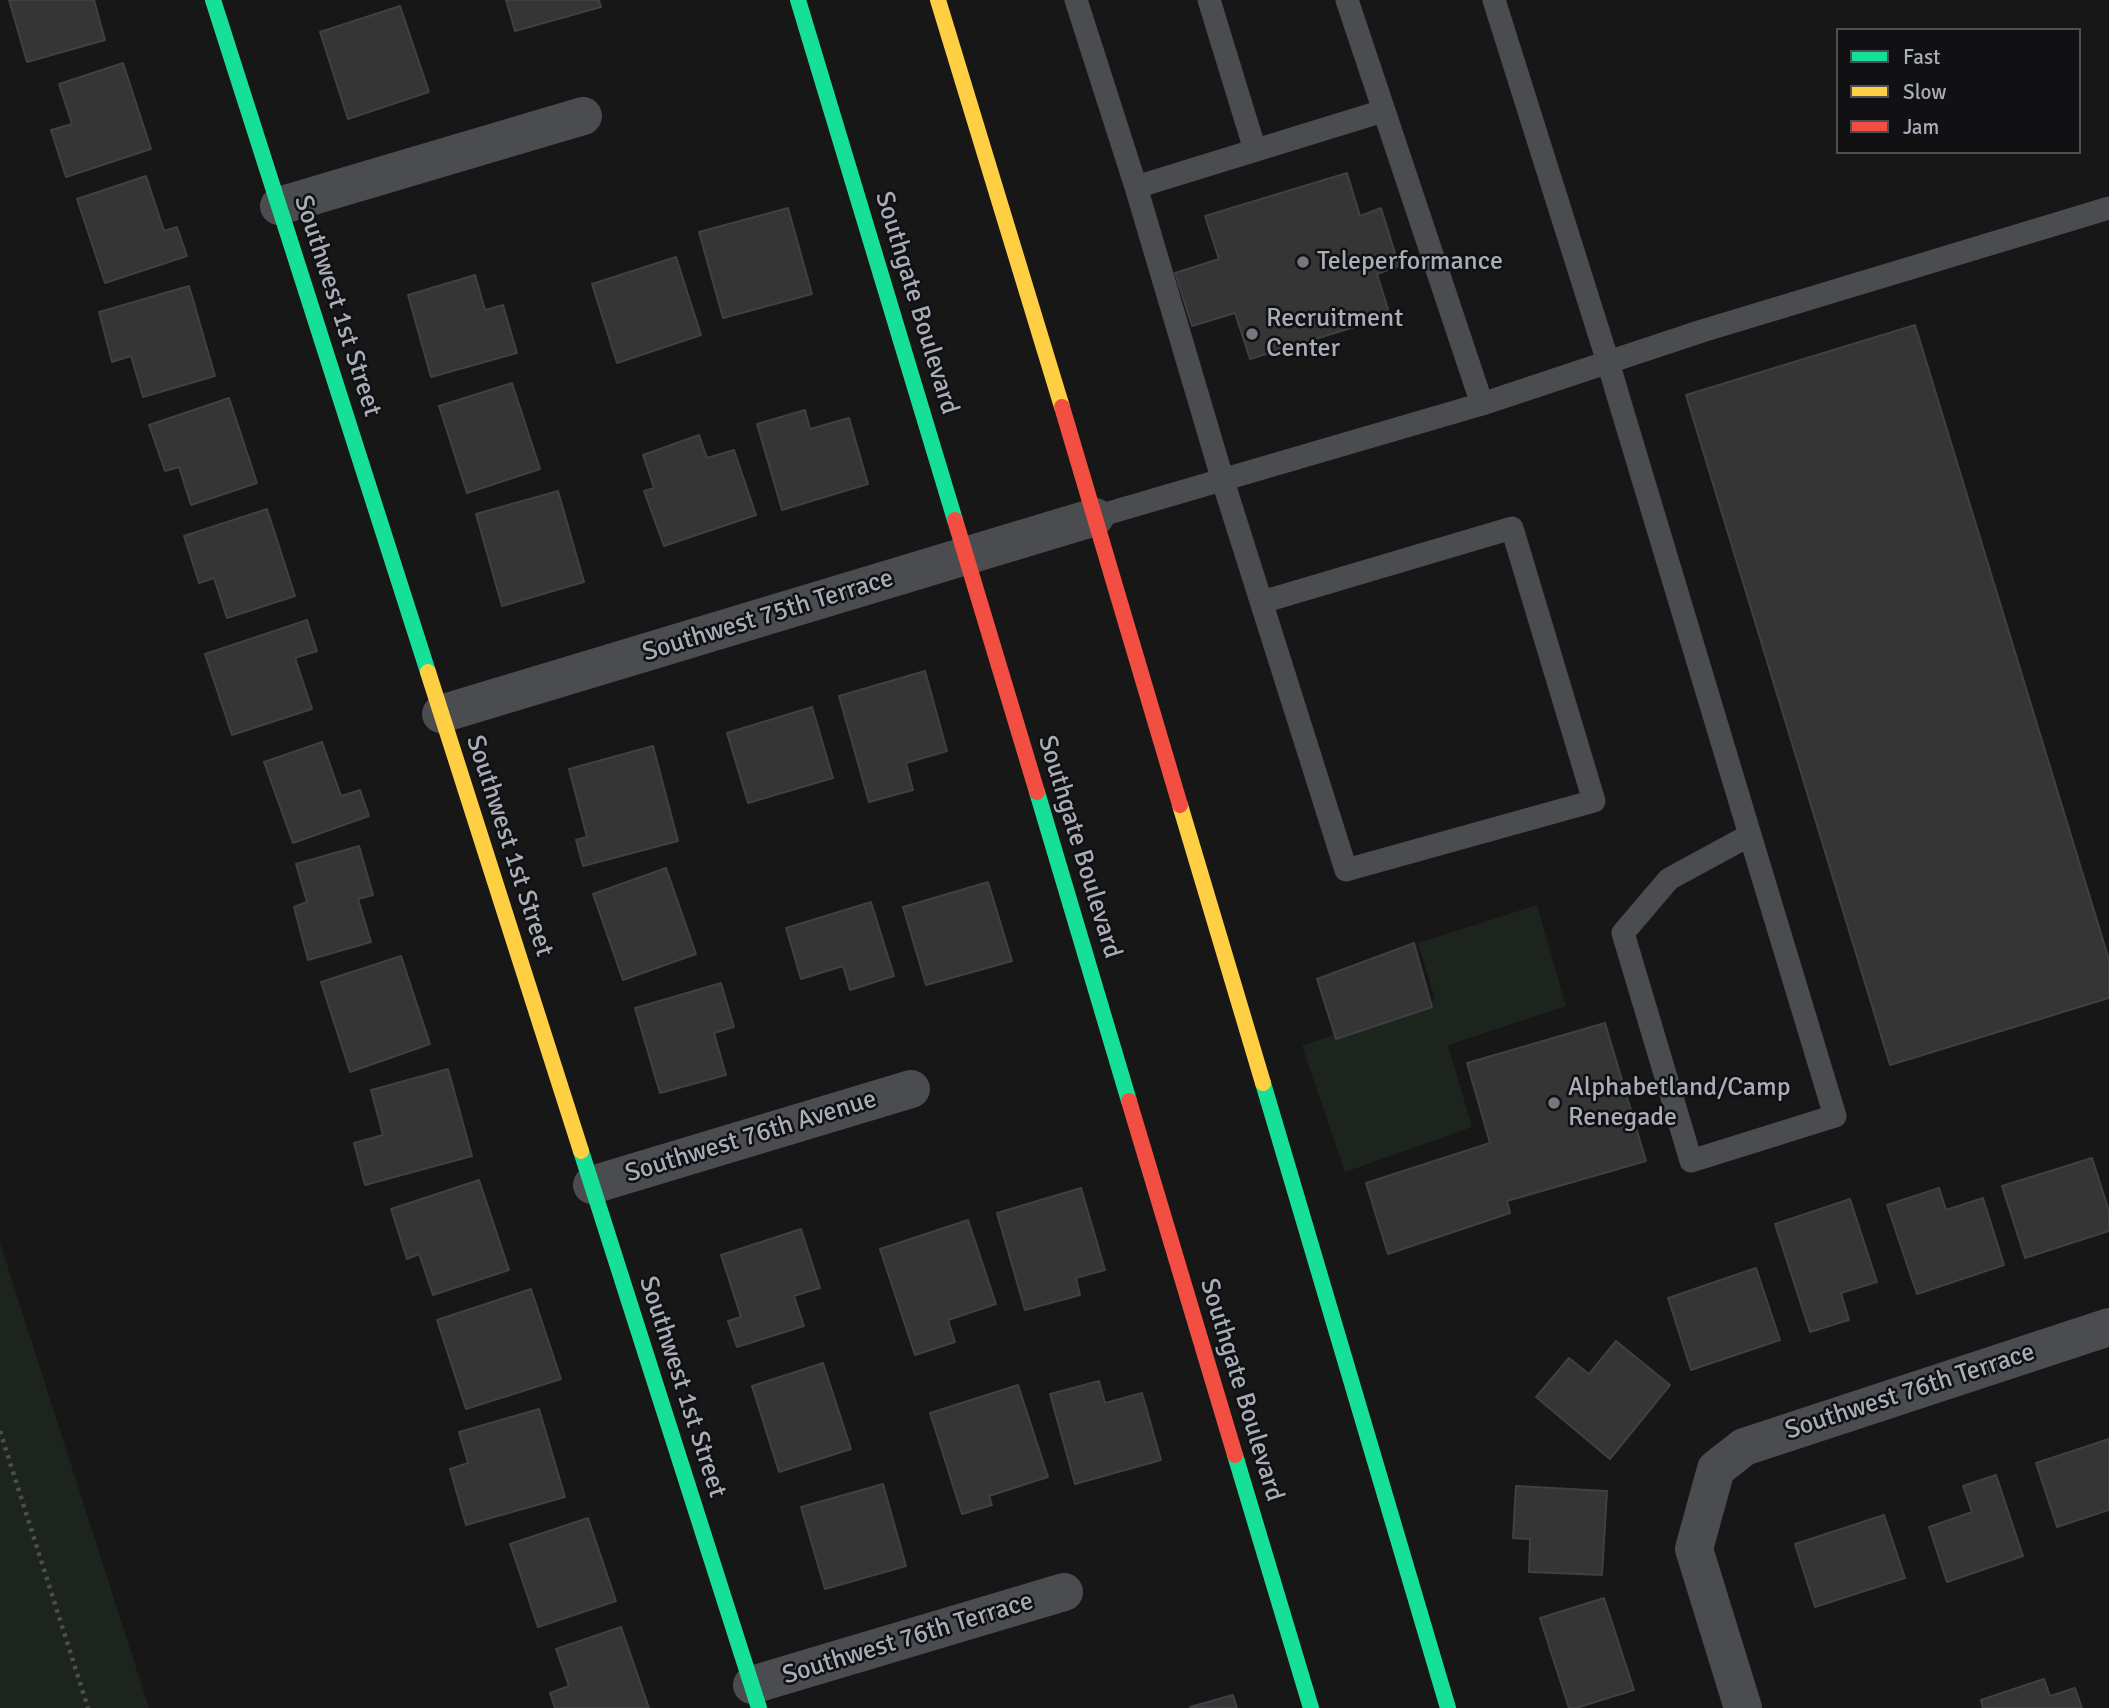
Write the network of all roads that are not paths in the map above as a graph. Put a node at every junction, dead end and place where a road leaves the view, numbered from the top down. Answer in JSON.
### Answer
{"nodes":[{"id":1,"x":213,"y":0,"type":"edge"},
{"id":2,"x":798,"y":0,"type":"edge"},
{"id":3,"x":938,"y":0,"type":"edge"},
{"id":4,"x":1076,"y":0,"type":"edge"},
{"id":5,"x":1209,"y":0,"type":"edge"},
{"id":6,"x":1347,"y":0,"type":"edge"},
{"id":7,"x":1494,"y":0,"type":"edge"},
{"id":8,"x":1383,"y":111,"type":"junction"},
{"id":9,"x":583,"y":116,"type":"dead end"},
{"id":10,"x":1255,"y":150,"type":"junction"},
{"id":11,"x":1136,"y":187,"type":"junction"},
{"id":12,"x":279,"y":206,"type":"junction"},
{"id":13,"x":2109,"y":208,"type":"edge"},
{"id":14,"x":1608,"y":362,"type":"junction"},
{"id":15,"x":1482,"y":404,"type":"junction"},
{"id":16,"x":1223,"y":481,"type":"junction"},
{"id":17,"x":1095,"y":517,"type":"junction"},
{"id":18,"x":966,"y":556,"type":"junction"},
{"id":19,"x":1262,"y":602,"type":"junction"},
{"id":20,"x":441,"y":714,"type":"junction"},
{"id":21,"x":1751,"y":835,"type":"junction"},
{"id":22,"x":911,"y":1089,"type":"dead end"},
{"id":23,"x":592,"y":1185,"type":"junction"},
{"id":24,"x":2109,"y":1327,"type":"edge"},
{"id":25,"x":1064,"y":1592,"type":"dead end"},
{"id":26,"x":755,"y":1697,"type":"edge"},
{"id":27,"x":1311,"y":1708,"type":"edge"},
{"id":28,"x":1448,"y":1708,"type":"edge"},
{"id":29,"x":1744,"y":1708,"type":"edge"}],
"edges":[{"from":1,"to":12,"type":"main road","name":"Southwest 1st Street"},
{"from":2,"to":18,"type":"main road","name":"Southgate Boulevard"},
{"from":3,"to":17,"type":"main road"},
{"from":4,"to":11,"type":"lane"},
{"from":5,"to":10,"type":"lane"},
{"from":6,"to":8,"type":"lane"},
{"from":7,"to":14,"type":"lane"},
{"from":8,"to":10,"type":"lane"},
{"from":8,"to":15,"type":"lane"},
{"from":9,"to":12,"type":"street"},
{"from":10,"to":11,"type":"lane"},
{"from":11,"to":16,"type":"lane"},
{"from":12,"to":20,"type":"main road","name":"Southwest 1st Street"},
{"from":13,"to":14,"type":"lane"},
{"from":14,"to":15,"type":"lane"},
{"from":14,"to":21,"type":"lane"},
{"from":15,"to":16,"type":"lane"},
{"from":16,"to":17,"type":"lane"},
{"from":16,"to":19,"type":"lane"},
{"from":17,"to":18,"type":"street","name":"Southwest 75th Terrace"},
{"from":17,"to":28,"type":"main road"},
{"from":18,"to":20,"type":"street","name":"Southwest 75th Terrace"},
{"from":18,"to":27,"type":"main road","name":"Southgate Boulevard"},
{"from":19,"to":19,"type":"lane"},
{"from":20,"to":23,"type":"main road","name":"Southwest 1st Street"},
{"from":21,"to":21,"type":"lane"},
{"from":22,"to":23,"type":"street","name":"Southwest 76th Avenue"},
{"from":23,"to":26,"type":"main road","name":"Southwest 1st Street"},
{"from":24,"to":29,"type":"street","name":"Southwest 76th Terrace"},
{"from":25,"to":26,"type":"street","name":"Southwest 76th Terrace"}]}
